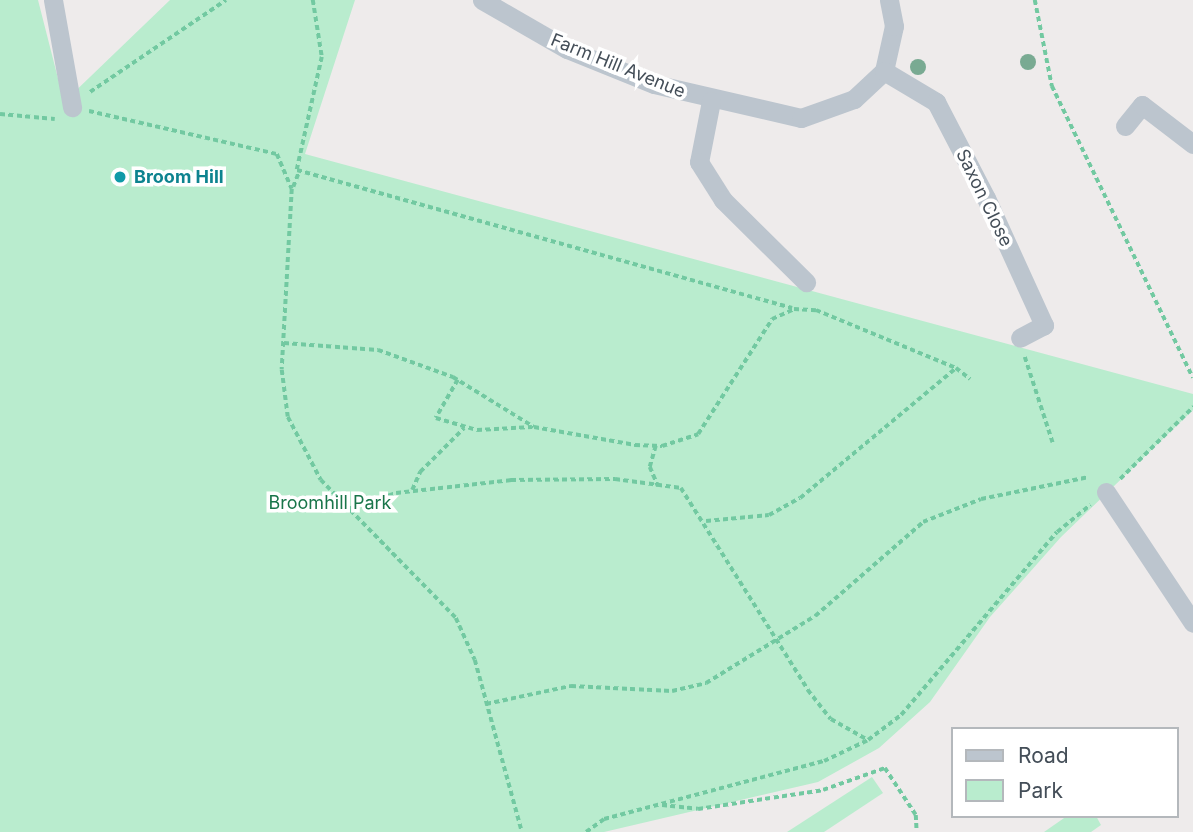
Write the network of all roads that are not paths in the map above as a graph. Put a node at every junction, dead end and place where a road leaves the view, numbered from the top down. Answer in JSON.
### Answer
{"nodes":[{"id":1,"x":52,"y":0,"type":"edge"},
{"id":2,"x":482,"y":0,"type":"edge"},
{"id":3,"x":889,"y":0,"type":"edge"},
{"id":4,"x":884,"y":71,"type":"junction"},
{"id":5,"x":711,"y":101,"type":"junction"},
{"id":6,"x":72,"y":103,"type":"road end"},
{"id":7,"x":1125,"y":126,"type":"dead end"},
{"id":8,"x":1193,"y":144,"type":"edge"},
{"id":9,"x":806,"y":282,"type":"dead end"},
{"id":10,"x":1020,"y":338,"type":"road end"},
{"id":11,"x":1106,"y":492,"type":"road end"},
{"id":12,"x":1193,"y":623,"type":"edge"}],
"edges":[{"from":1,"to":6,"type":"street"},
{"from":2,"to":5,"type":"street","name":"Farm Hill Avenue"},
{"from":3,"to":4,"type":"street"},
{"from":4,"to":5,"type":"street","name":"Farm Hill Avenue"},
{"from":4,"to":10,"type":"street","name":"Saxon Close"},
{"from":5,"to":9,"type":"street"},
{"from":7,"to":8,"type":"street"},
{"from":11,"to":12,"type":"street"}]}
